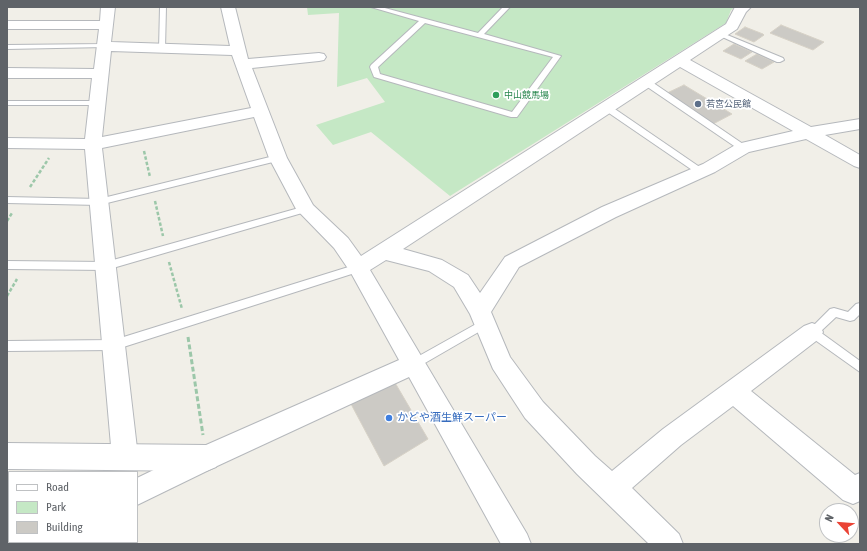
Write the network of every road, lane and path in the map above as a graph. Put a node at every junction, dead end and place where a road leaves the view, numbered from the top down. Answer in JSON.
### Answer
{"nodes":[{"id":1,"x":108,"y":7,"type":"edge"},
{"id":2,"x":163,"y":7,"type":"edge"},
{"id":3,"x":228,"y":7,"type":"edge"},
{"id":4,"x":374,"y":7,"type":"edge"},
{"id":5,"x":507,"y":7,"type":"edge"},
{"id":6,"x":744,"y":7,"type":"edge"},
{"id":7,"x":424,"y":20,"type":"junction"},
{"id":8,"x":7,"y":25,"type":"edge"},
{"id":9,"x":106,"y":25,"type":"junction"},
{"id":10,"x":720,"y":34,"type":"junction"},
{"id":11,"x":480,"y":35,"type":"junction"},
{"id":12,"x":104,"y":46,"type":"junction"},
{"id":13,"x":7,"y":47,"type":"edge"},
{"id":14,"x":162,"y":49,"type":"junction"},
{"id":15,"x":318,"y":57,"type":"dead end"},
{"id":16,"x":240,"y":58,"type":"junction"},
{"id":17,"x":780,"y":60,"type":"dead end"},
{"id":18,"x":680,"y":61,"type":"junction"},
{"id":19,"x":7,"y":74,"type":"edge"},
{"id":20,"x":101,"y":74,"type":"junction"},
{"id":21,"x":646,"y":82,"type":"junction"},
{"id":22,"x":7,"y":103,"type":"edge"},
{"id":23,"x":98,"y":103,"type":"junction"},
{"id":24,"x":606,"y":107,"type":"junction"},
{"id":25,"x":261,"y":111,"type":"junction"},
{"id":26,"x":860,"y":124,"type":"edge"},
{"id":27,"x":808,"y":133,"type":"junction"},
{"id":28,"x":141,"y":135,"type":"junction"},
{"id":29,"x":59,"y":143,"type":"junction"},
{"id":30,"x":94,"y":144,"type":"junction"},
{"id":31,"x":9,"y":146,"type":"edge"},
{"id":32,"x":743,"y":148,"type":"junction"},
{"id":33,"x":278,"y":158,"type":"junction"},
{"id":34,"x":860,"y":162,"type":"edge"},
{"id":35,"x":701,"y":172,"type":"junction"},
{"id":36,"x":153,"y":189,"type":"junction"},
{"id":37,"x":7,"y":200,"type":"edge"},
{"id":38,"x":21,"y":200,"type":"junction"},
{"id":39,"x":99,"y":202,"type":"junction"},
{"id":40,"x":306,"y":209,"type":"junction"},
{"id":41,"x":7,"y":221,"type":"edge"},
{"id":42,"x":166,"y":249,"type":"junction"},
{"id":43,"x":385,"y":252,"type":"junction"},
{"id":44,"x":7,"y":266,"type":"edge"},
{"id":45,"x":106,"y":266,"type":"junction"},
{"id":46,"x":358,"y":268,"type":"junction"},
{"id":47,"x":860,"y":307,"type":"edge"},
{"id":48,"x":482,"y":317,"type":"junction"},
{"id":49,"x":186,"y":322,"type":"junction"},
{"id":50,"x":812,"y":332,"type":"junction"},
{"id":51,"x":114,"y":345,"type":"junction"},
{"id":52,"x":7,"y":346,"type":"edge"},
{"id":53,"x":414,"y":364,"type":"junction"},
{"id":54,"x":860,"y":367,"type":"edge"},
{"id":55,"x":733,"y":391,"type":"junction"},
{"id":56,"x":7,"y":456,"type":"edge"},
{"id":57,"x":125,"y":457,"type":"junction"},
{"id":58,"x":206,"y":458,"type":"junction"},
{"id":59,"x":860,"y":486,"type":"edge"},
{"id":60,"x":612,"y":488,"type":"junction"},
{"id":61,"x":138,"y":492,"type":"edge"},
{"id":62,"x":517,"y":544,"type":"edge"},
{"id":63,"x":669,"y":544,"type":"edge"}],
"edges":[{"from":1,"to":9,"type":"street"},
{"from":2,"to":14,"type":"lane"},
{"from":3,"to":16,"type":"street"},
{"from":4,"to":7,"type":"lane"},
{"from":5,"to":11,"type":"lane"},
{"from":6,"to":10,"type":"street"},
{"from":7,"to":11,"type":"lane"},
{"from":7,"to":11,"type":"lane"},
{"from":8,"to":9,"type":"street"},
{"from":9,"to":12,"type":"street"},
{"from":10,"to":17,"type":"lane"},
{"from":10,"to":18,"type":"street"},
{"from":12,"to":13,"type":"lane"},
{"from":12,"to":14,"type":"street"},
{"from":12,"to":20,"type":"street"},
{"from":14,"to":16,"type":"street"},
{"from":15,"to":16,"type":"street"},
{"from":16,"to":25,"type":"street"},
{"from":18,"to":21,"type":"street"},
{"from":18,"to":27,"type":"street"},
{"from":19,"to":20,"type":"street"},
{"from":20,"to":23,"type":"street"},
{"from":21,"to":24,"type":"street"},
{"from":21,"to":32,"type":"lane"},
{"from":22,"to":23,"type":"lane"},
{"from":23,"to":30,"type":"street"},
{"from":24,"to":35,"type":"lane"},
{"from":24,"to":43,"type":"street"},
{"from":25,"to":28,"type":"street"},
{"from":25,"to":33,"type":"street"},
{"from":26,"to":27,"type":"street"},
{"from":27,"to":32,"type":"street"},
{"from":27,"to":34,"type":"street"},
{"from":28,"to":30,"type":"street"},
{"from":28,"to":36,"type":"path"},
{"from":29,"to":30,"type":"street"},
{"from":29,"to":31,"type":"street"},
{"from":29,"to":38,"type":"path"},
{"from":30,"to":39,"type":"street"},
{"from":32,"to":35,"type":"street"},
{"from":33,"to":36,"type":"lane"},
{"from":33,"to":40,"type":"street"},
{"from":35,"to":48,"type":"street"},
{"from":36,"to":39,"type":"lane"},
{"from":36,"to":42,"type":"path"},
{"from":37,"to":38,"type":"lane"},
{"from":38,"to":39,"type":"lane"},
{"from":38,"to":41,"type":"path"},
{"from":39,"to":45,"type":"street"},
{"from":40,"to":42,"type":"lane"},
{"from":40,"to":46,"type":"street"},
{"from":42,"to":45,"type":"lane"},
{"from":42,"to":49,"type":"path"},
{"from":43,"to":46,"type":"street"},
{"from":43,"to":48,"type":"street"},
{"from":44,"to":45,"type":"lane"},
{"from":45,"to":51,"type":"street"},
{"from":46,"to":49,"type":"lane"},
{"from":46,"to":53,"type":"street"},
{"from":47,"to":50,"type":"lane"},
{"from":48,"to":53,"type":"lane"},
{"from":48,"to":60,"type":"street"},
{"from":49,"to":51,"type":"lane"},
{"from":49,"to":58,"type":"path"},
{"from":50,"to":54,"type":"lane"},
{"from":50,"to":55,"type":"street"},
{"from":51,"to":52,"type":"lane"},
{"from":51,"to":57,"type":"street"},
{"from":53,"to":58,"type":"street"},
{"from":53,"to":62,"type":"street"},
{"from":55,"to":59,"type":"street"},
{"from":55,"to":60,"type":"street"},
{"from":56,"to":57,"type":"street"},
{"from":57,"to":58,"type":"street"},
{"from":58,"to":61,"type":"street"},
{"from":60,"to":63,"type":"street"}]}
